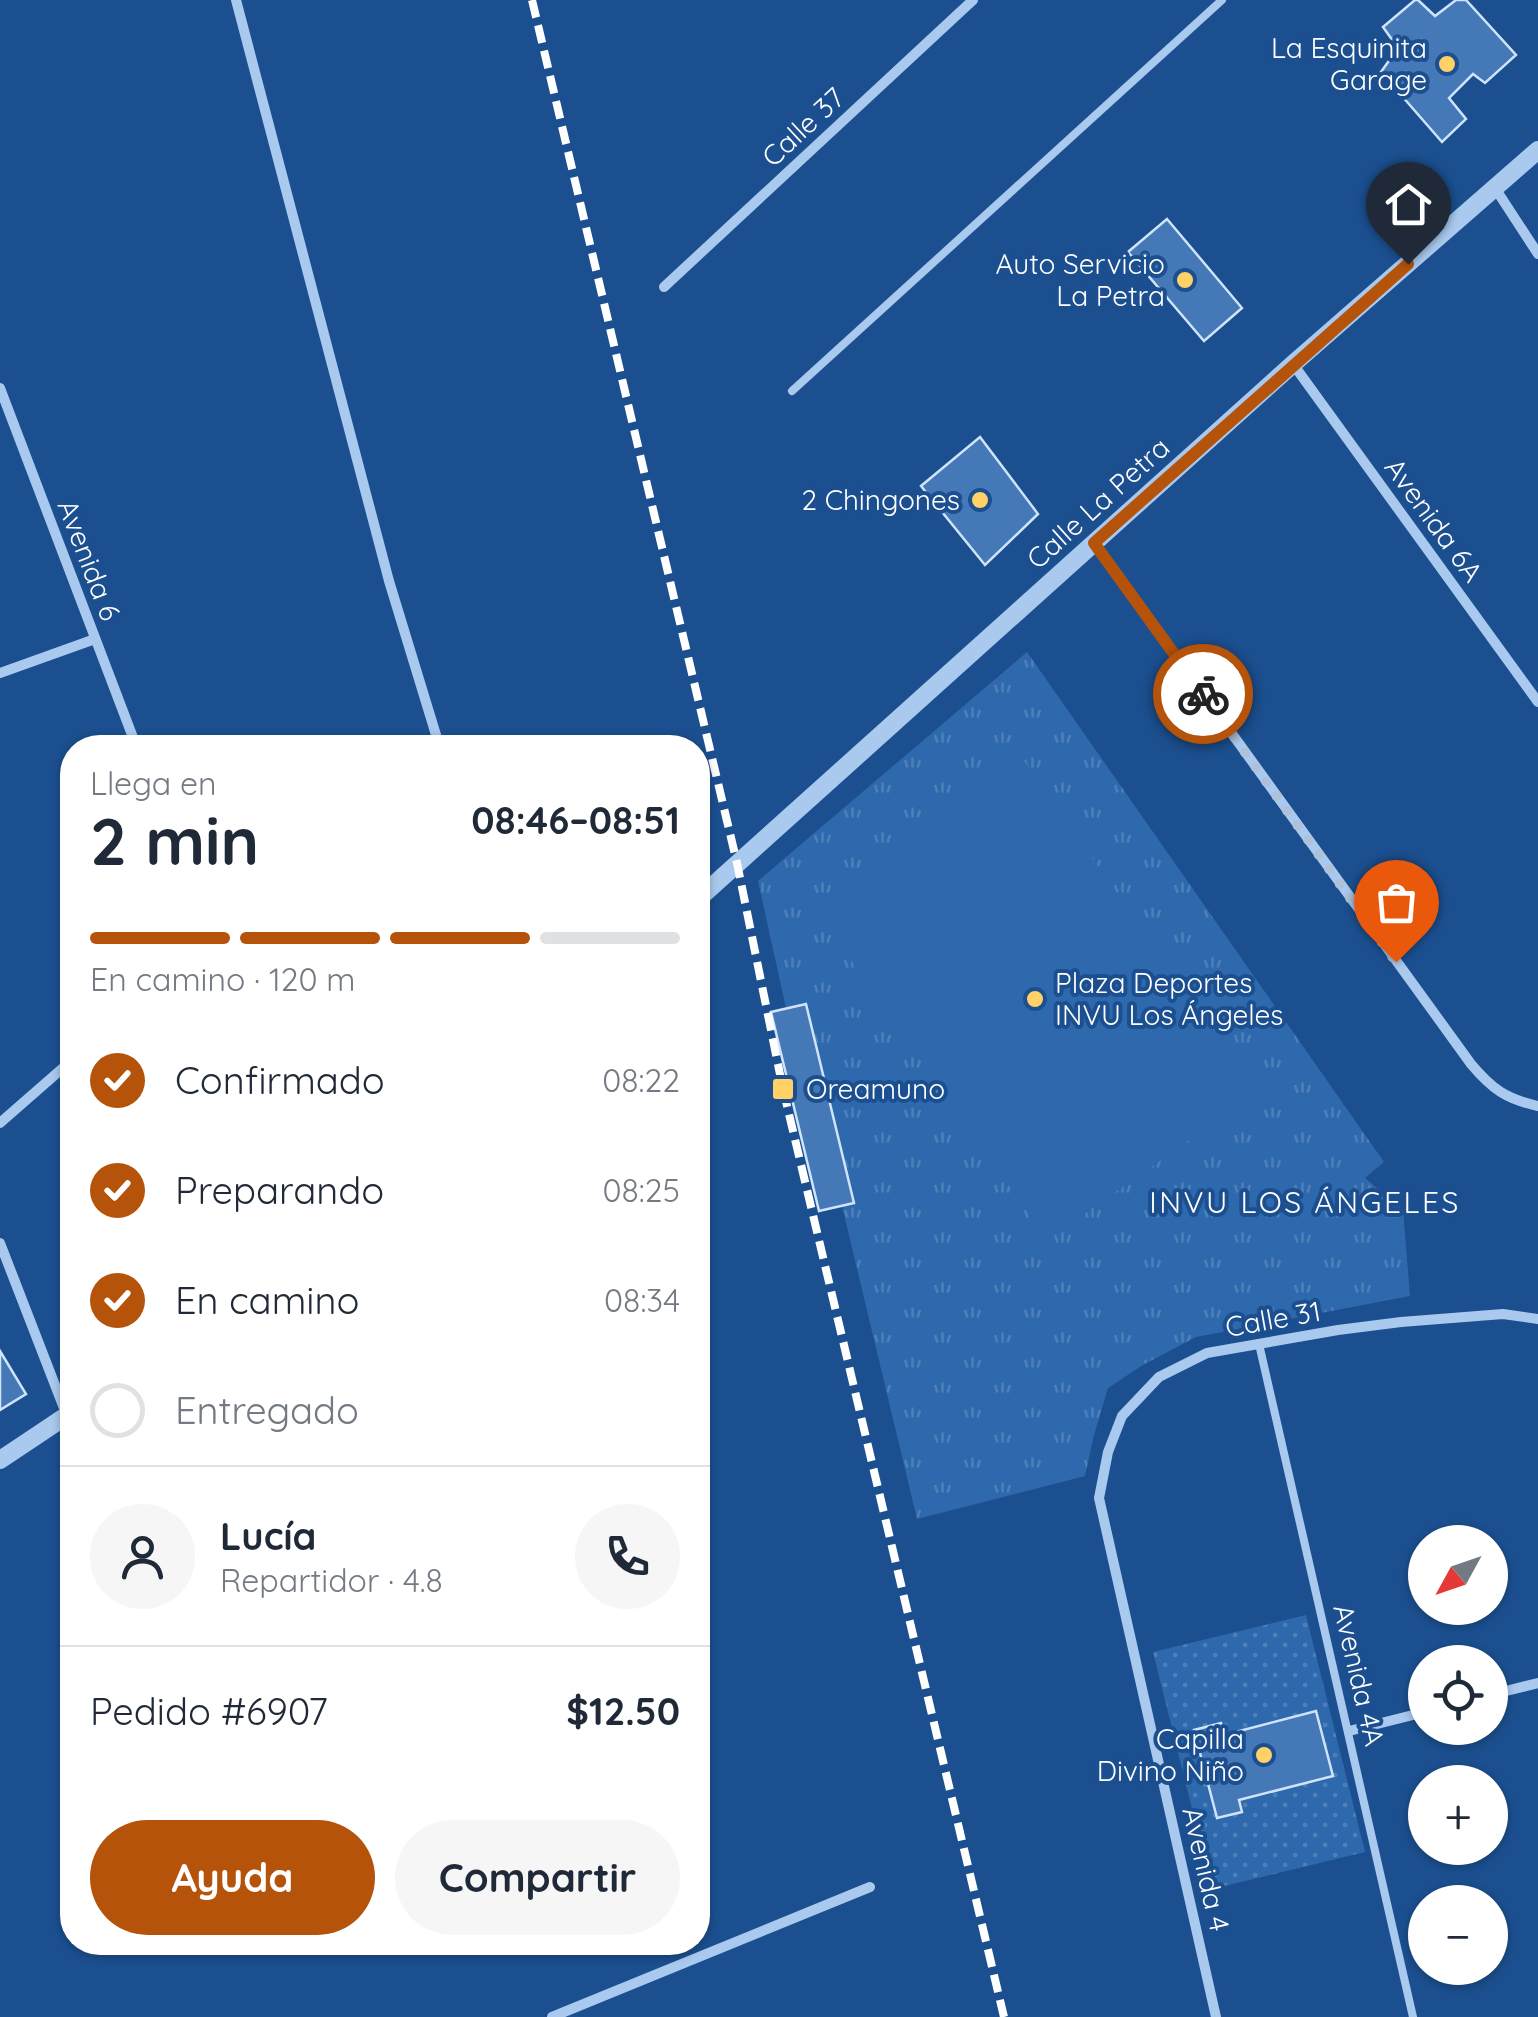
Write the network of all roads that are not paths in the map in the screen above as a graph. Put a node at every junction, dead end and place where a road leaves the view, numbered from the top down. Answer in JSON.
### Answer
{"nodes":[{"id":1,"x":236,"y":0,"type":"edge"},
{"id":2,"x":974,"y":0,"type":"edge"},
{"id":3,"x":1222,"y":0,"type":"edge"},
{"id":4,"x":1538,"y":150,"type":"edge"},
{"id":5,"x":1495,"y":188,"type":"junction"},
{"id":6,"x":1538,"y":254,"type":"edge"},
{"id":7,"x":664,"y":287,"type":"dead end"},
{"id":8,"x":1293,"y":364,"type":"junction"},
{"id":9,"x":0,"y":388,"type":"edge"},
{"id":10,"x":792,"y":391,"type":"dead end"},
{"id":11,"x":4,"y":413,"type":"edge"},
{"id":12,"x":1094,"y":543,"type":"junction"},
{"id":13,"x":95,"y":638,"type":"junction"},
{"id":14,"x":0,"y":674,"type":"edge"},
{"id":15,"x":1538,"y":702,"type":"edge"},
{"id":16,"x":131,"y":735,"type":"edge"},
{"id":17,"x":436,"y":735,"type":"edge"},
{"id":18,"x":710,"y":888,"type":"edge"},
{"id":19,"x":60,"y":1070,"type":"edge"},
{"id":20,"x":1538,"y":1106,"type":"edge"},
{"id":21,"x":0,"y":1123,"type":"edge"},
{"id":22,"x":0,"y":1243,"type":"edge"},
{"id":23,"x":1538,"y":1319,"type":"edge"},
{"id":24,"x":1258,"y":1344,"type":"junction"},
{"id":25,"x":60,"y":1390,"type":"edge"},
{"id":26,"x":60,"y":1421,"type":"edge"},
{"id":27,"x":0,"y":1460,"type":"edge"},
{"id":28,"x":1099,"y":1498,"type":"joint"},
{"id":29,"x":1538,"y":1683,"type":"edge"},
{"id":30,"x":1508,"y":1690,"type":"edge"},
{"id":31,"x":1408,"y":1716,"type":"edge"},
{"id":32,"x":1349,"y":1731,"type":"junction"},
{"id":33,"x":870,"y":1887,"type":"dead end"},
{"id":34,"x":710,"y":1952,"type":"edge"},
{"id":35,"x":704,"y":1955,"type":"edge"},
{"id":36,"x":552,"y":2017,"type":"edge"},
{"id":37,"x":1216,"y":2017,"type":"edge"},
{"id":38,"x":1413,"y":2017,"type":"edge"}],
"edges":[{"from":1,"to":17,"type":"street"},
{"from":2,"to":7,"type":"street","name":"Calle 37"},
{"from":3,"to":10,"type":"lane"},
{"from":4,"to":5,"type":"street","name":"Calle La Petra"},
{"from":5,"to":6,"type":"street"},
{"from":5,"to":8,"type":"street","name":"Calle La Petra"},
{"from":8,"to":12,"type":"street","name":"Calle La Petra"},
{"from":8,"to":15,"type":"street","name":"Avenida 6A"},
{"from":9,"to":11,"type":"street","name":"Avenida 6"},
{"from":11,"to":13,"type":"street","name":"Avenida 6"},
{"from":12,"to":18,"type":"street","name":"Calle La Petra"},
{"from":12,"to":20,"type":"street"},
{"from":13,"to":14,"type":"street"},
{"from":13,"to":16,"type":"street","name":"Avenida 6"},
{"from":19,"to":21,"type":"street"},
{"from":22,"to":25,"type":"street"},
{"from":23,"to":24,"type":"street","name":"Calle 31"},
{"from":24,"to":28,"type":"street","name":"Calle 31"},
{"from":24,"to":32,"type":"lane","name":"Avenida 4A"},
{"from":26,"to":27,"type":"street"},
{"from":28,"to":37,"type":"street","name":"Avenida 4"},
{"from":29,"to":30,"type":"street"},
{"from":31,"to":32,"type":"street"},
{"from":32,"to":38,"type":"lane","name":"Avenida 4A"},
{"from":33,"to":34,"type":"street"},
{"from":35,"to":36,"type":"street"}]}
